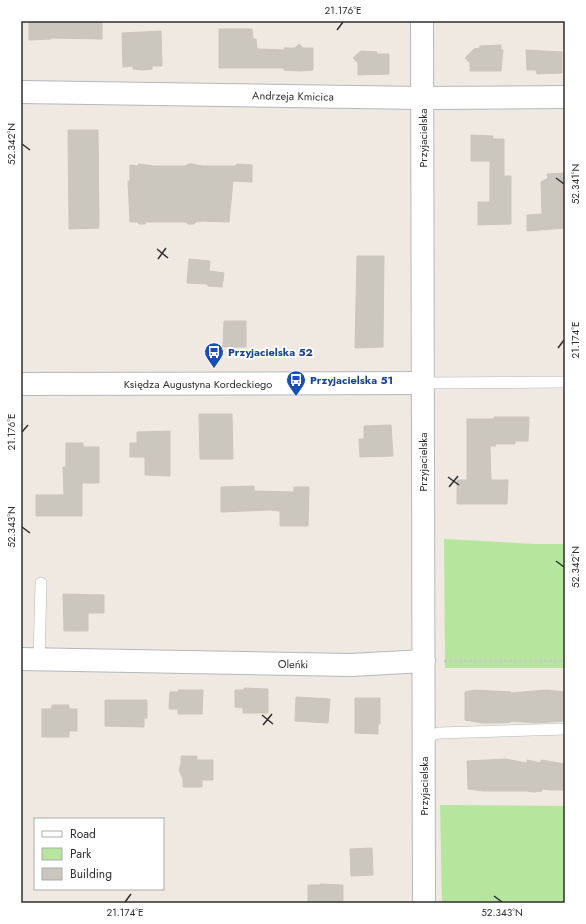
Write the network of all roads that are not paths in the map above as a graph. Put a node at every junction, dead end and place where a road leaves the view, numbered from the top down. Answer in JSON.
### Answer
{"nodes":[{"id":1,"x":422,"y":21,"type":"edge"},
{"id":2,"x":21,"y":92,"type":"edge"},
{"id":3,"x":565,"y":97,"type":"edge"},
{"id":4,"x":422,"y":98,"type":"junction"},
{"id":5,"x":565,"y":382,"type":"edge"},
{"id":6,"x":423,"y":383,"type":"junction"},
{"id":7,"x":21,"y":384,"type":"edge"},
{"id":8,"x":41,"y":583,"type":"dead end"},
{"id":9,"x":30,"y":660,"type":"edge"},
{"id":10,"x":424,"y":661,"type":"junction"},
{"id":11,"x":565,"y":729,"type":"edge"},
{"id":12,"x":424,"y":737,"type":"junction"},
{"id":13,"x":424,"y":903,"type":"edge"}],
"edges":[{"from":1,"to":4,"type":"street","name":"Przyjacielska"},
{"from":2,"to":4,"type":"street","name":"Andrzeja Kmicica"},
{"from":3,"to":4,"type":"street","name":"Andrzeja Kmicica"},
{"from":4,"to":6,"type":"street","name":"Przyjacielska"},
{"from":5,"to":6,"type":"lane"},
{"from":6,"to":7,"type":"street","name":"Księdza Augustyna Kordeckiego"},
{"from":6,"to":10,"type":"street","name":"Przyjacielska"},
{"from":8,"to":9,"type":"lane"},
{"from":9,"to":10,"type":"street","name":"Oleńki"},
{"from":10,"to":12,"type":"street","name":"Przyjacielska"},
{"from":11,"to":12,"type":"lane"},
{"from":12,"to":13,"type":"street","name":"Przyjacielska"}]}
